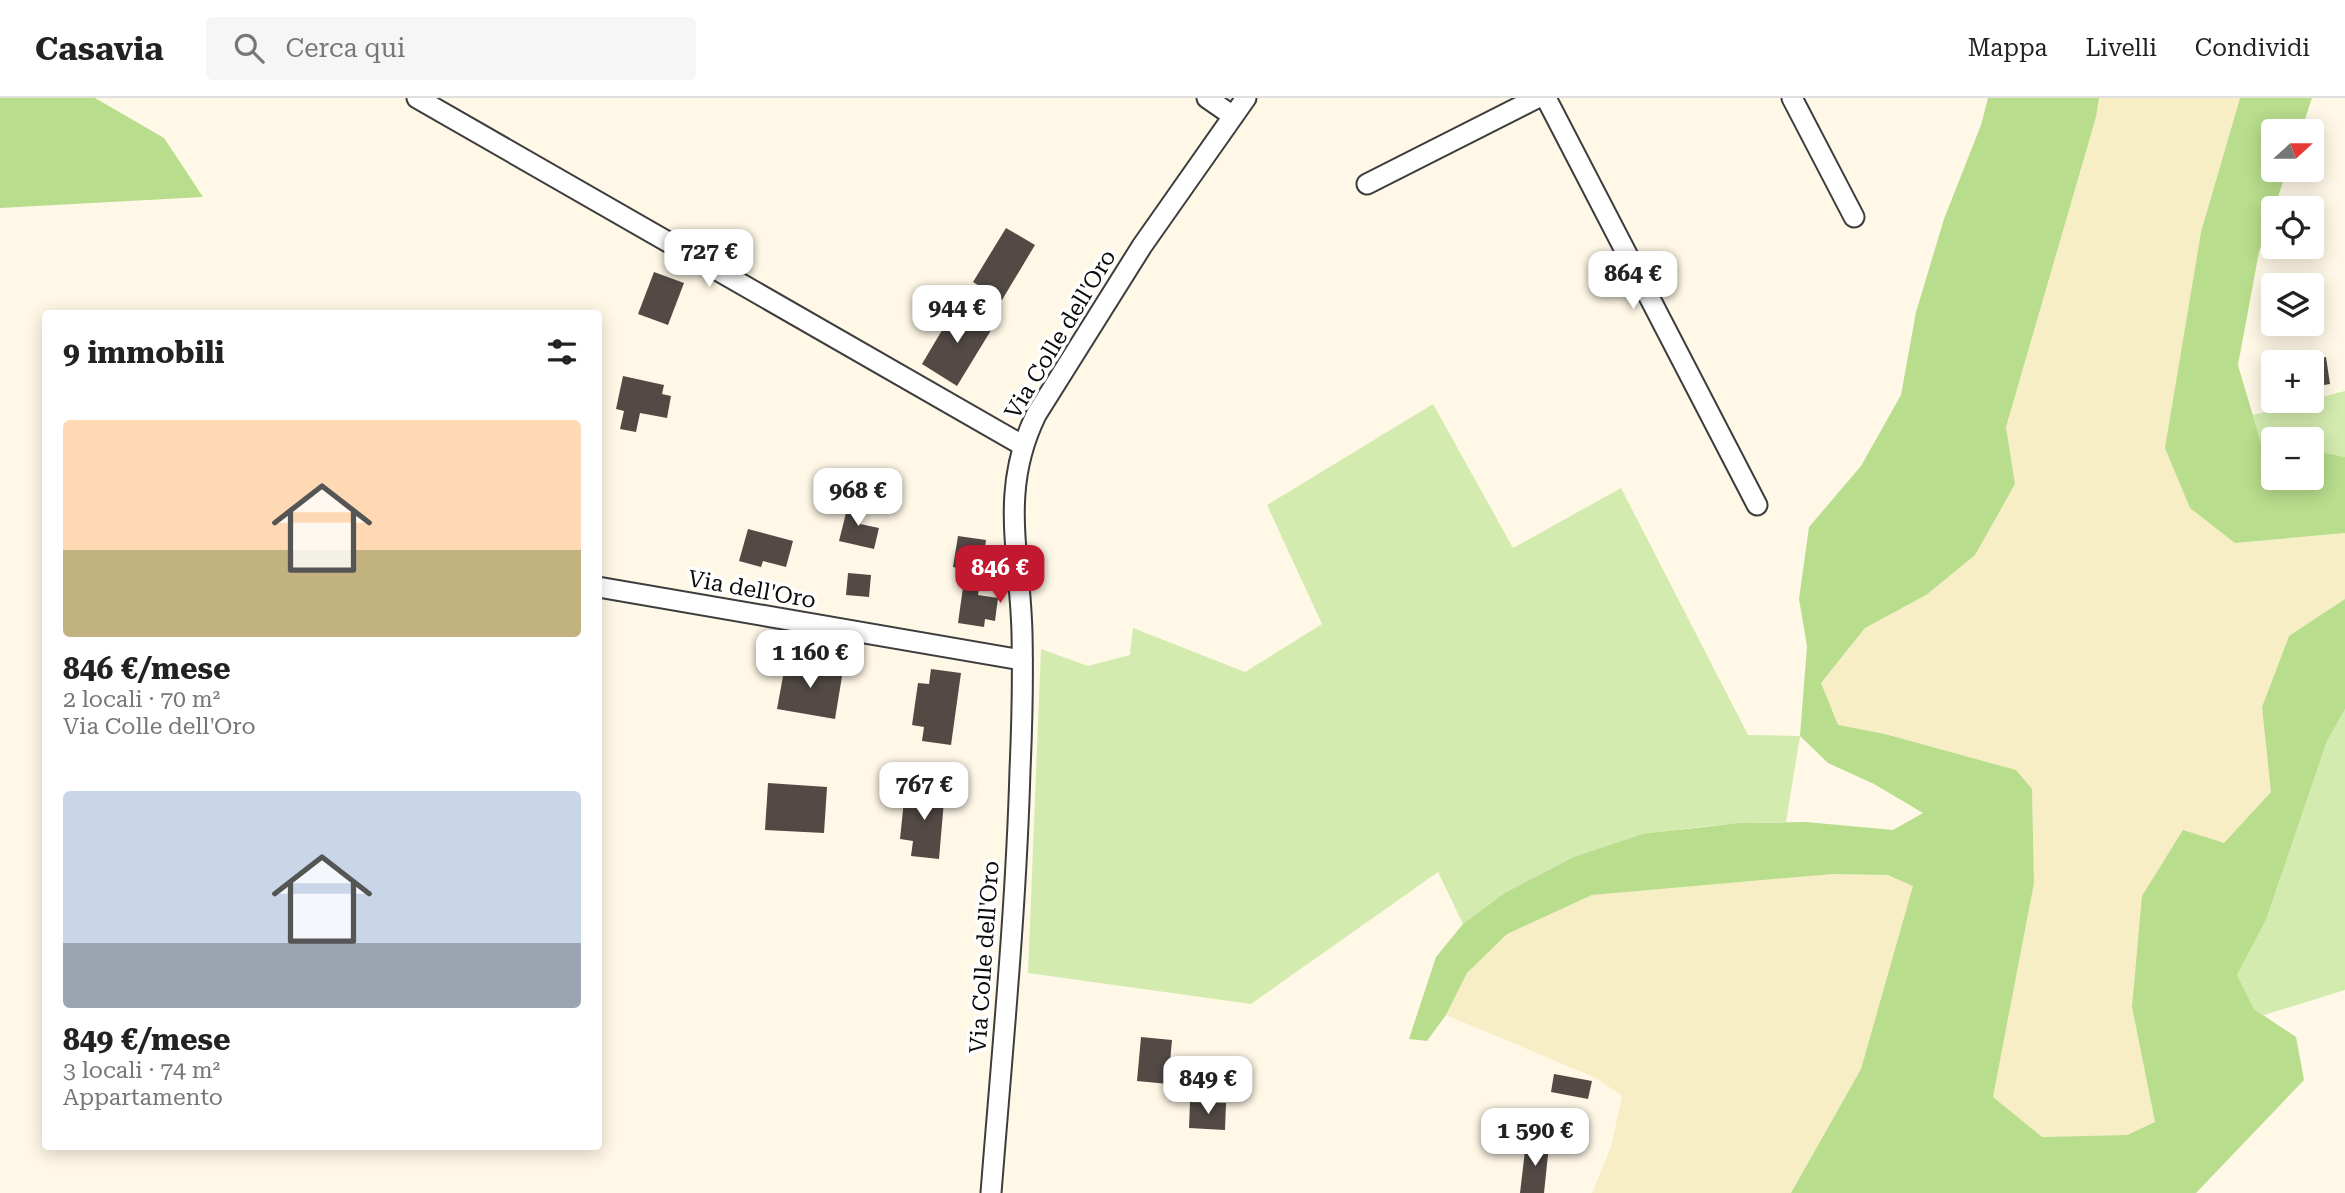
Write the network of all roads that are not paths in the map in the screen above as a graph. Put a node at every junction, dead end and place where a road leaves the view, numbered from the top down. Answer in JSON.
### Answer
{"nodes":[{"id":1,"x":417,"y":98,"type":"edge"},
{"id":2,"x":1207,"y":98,"type":"edge"},
{"id":3,"x":1246,"y":98,"type":"edge"},
{"id":4,"x":1537,"y":98,"type":"edge"},
{"id":5,"x":1546,"y":98,"type":"edge"},
{"id":6,"x":1792,"y":98,"type":"edge"},
{"id":7,"x":1233,"y":116,"type":"junction"},
{"id":8,"x":1367,"y":184,"type":"dead end"},
{"id":9,"x":1854,"y":217,"type":"dead end"},
{"id":10,"x":1022,"y":445,"type":"junction"},
{"id":11,"x":1756,"y":505,"type":"dead end"},
{"id":12,"x":602,"y":588,"type":"edge"},
{"id":13,"x":1022,"y":660,"type":"junction"},
{"id":14,"x":992,"y":1193,"type":"edge"}],
"edges":[{"from":1,"to":10,"type":"street"},
{"from":2,"to":7,"type":"street"},
{"from":3,"to":7,"type":"street","name":"Via Colle dell'Oro"},
{"from":4,"to":8,"type":"street"},
{"from":5,"to":11,"type":"street"},
{"from":6,"to":9,"type":"street"},
{"from":7,"to":10,"type":"street","name":"Via Colle dell'Oro"},
{"from":10,"to":13,"type":"street","name":"Via Colle dell'Oro"},
{"from":12,"to":13,"type":"street","name":"Via dell'Oro"},
{"from":13,"to":14,"type":"street","name":"Via Colle dell'Oro"}]}
